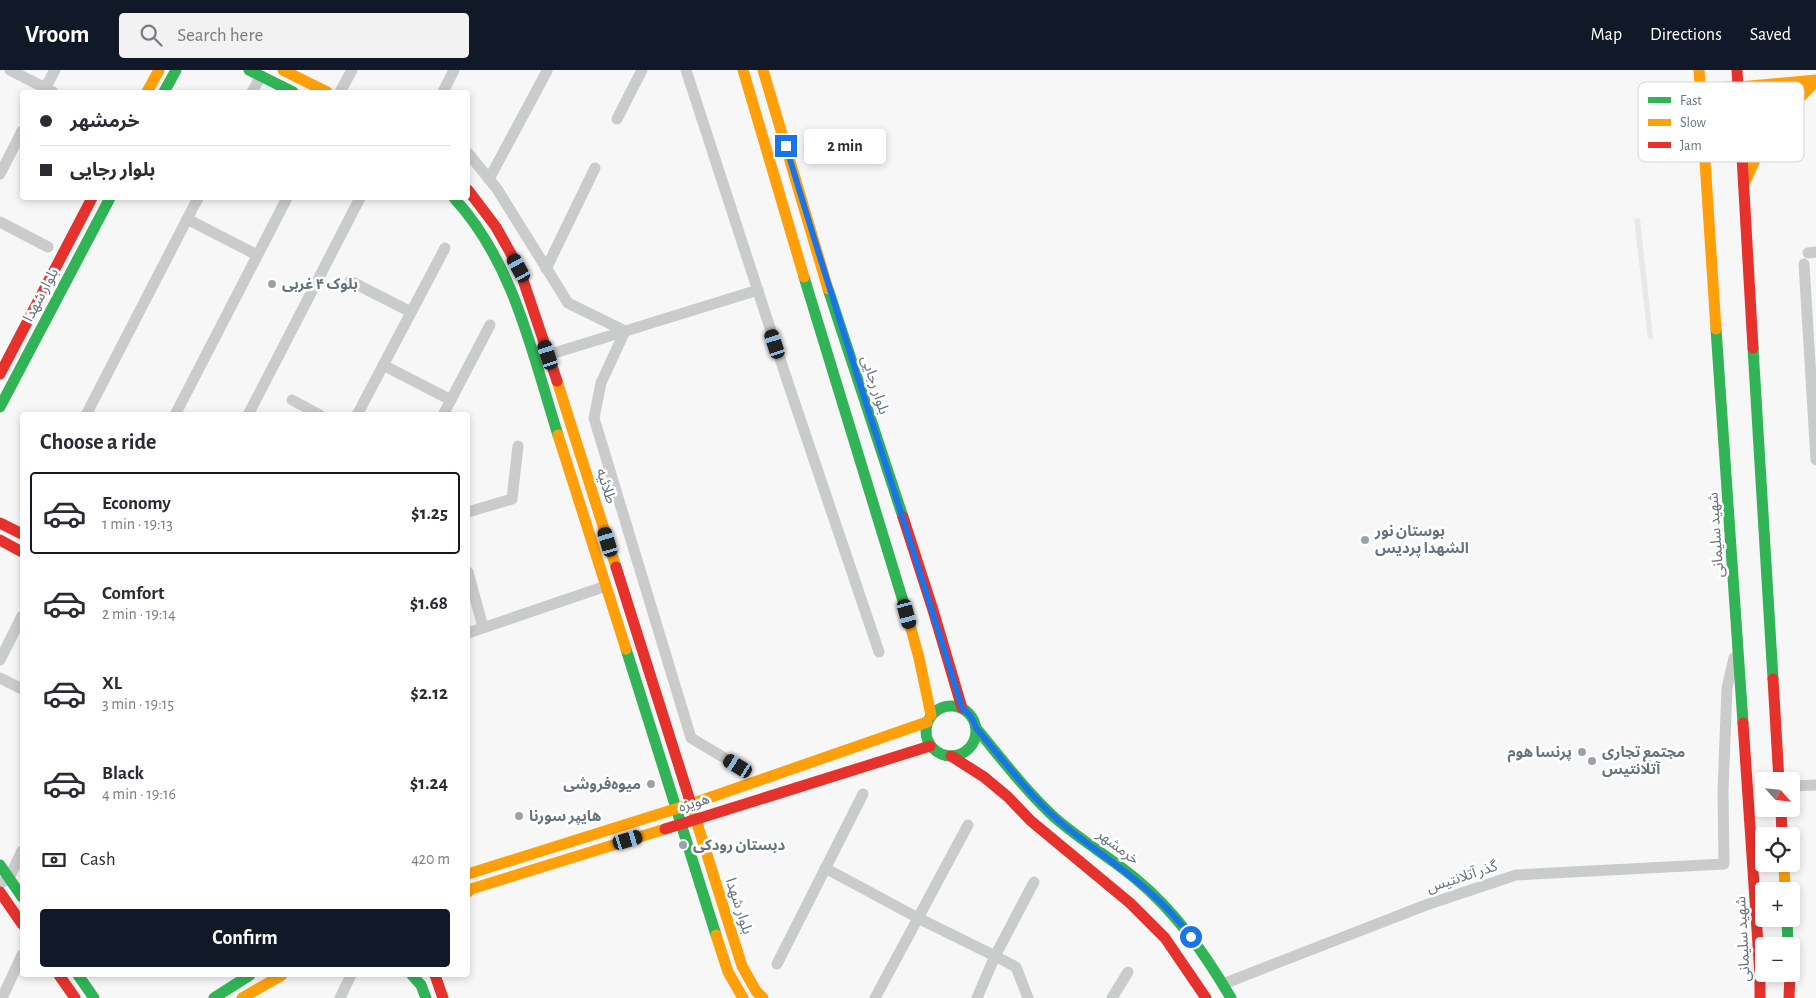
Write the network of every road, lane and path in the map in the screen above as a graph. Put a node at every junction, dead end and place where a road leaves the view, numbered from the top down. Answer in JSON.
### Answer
{"nodes":[{"id":1,"x":10,"y":70,"type":"edge"},
{"id":2,"x":55,"y":70,"type":"edge"},
{"id":3,"x":159,"y":70,"type":"edge"},
{"id":4,"x":176,"y":70,"type":"edge"},
{"id":5,"x":250,"y":70,"type":"edge"},
{"id":6,"x":283,"y":70,"type":"edge"},
{"id":7,"x":352,"y":70,"type":"edge"},
{"id":8,"x":454,"y":70,"type":"edge"},
{"id":9,"x":642,"y":70,"type":"edge"},
{"id":10,"x":686,"y":70,"type":"edge"},
{"id":11,"x":743,"y":70,"type":"edge"},
{"id":12,"x":763,"y":70,"type":"edge"},
{"id":13,"x":546,"y":71,"type":"edge"},
{"id":14,"x":1775,"y":74,"type":"dead end"},
{"id":15,"x":261,"y":76,"type":"junction"},
{"id":16,"x":1816,"y":81,"type":"edge"},
{"id":17,"x":1782,"y":82,"type":"edge"},
{"id":18,"x":1800,"y":82,"type":"edge"},
{"id":19,"x":45,"y":90,"type":"edge"},
{"id":20,"x":47,"y":90,"type":"edge"},
{"id":21,"x":148,"y":90,"type":"edge"},
{"id":22,"x":165,"y":90,"type":"edge"},
{"id":23,"x":253,"y":90,"type":"edge"},
{"id":24,"x":289,"y":90,"type":"edge"},
{"id":25,"x":323,"y":90,"type":"edge"},
{"id":26,"x":341,"y":90,"type":"edge"},
{"id":27,"x":443,"y":90,"type":"edge"},
{"id":28,"x":1804,"y":93,"type":"edge"},
{"id":29,"x":617,"y":119,"type":"dead end"},
{"id":30,"x":20,"y":135,"type":"edge"},
{"id":31,"x":470,"y":155,"type":"edge"},
{"id":32,"x":1705,"y":162,"type":"edge"},
{"id":33,"x":1743,"y":162,"type":"edge"},
{"id":34,"x":1754,"y":162,"type":"edge"},
{"id":35,"x":595,"y":168,"type":"dead end"},
{"id":36,"x":0,"y":174,"type":"edge"},
{"id":37,"x":489,"y":179,"type":"junction"},
{"id":38,"x":1744,"y":184,"type":"junction"},
{"id":39,"x":470,"y":193,"type":"edge"},
{"id":40,"x":91,"y":200,"type":"edge"},
{"id":41,"x":109,"y":200,"type":"edge"},
{"id":42,"x":197,"y":200,"type":"edge"},
{"id":43,"x":286,"y":200,"type":"edge"},
{"id":44,"x":359,"y":200,"type":"edge"},
{"id":45,"x":456,"y":200,"type":"edge"},
{"id":46,"x":187,"y":219,"type":"junction"},
{"id":47,"x":0,"y":222,"type":"edge"},
{"id":48,"x":48,"y":247,"type":"dead end"},
{"id":49,"x":445,"y":248,"type":"dead end"},
{"id":50,"x":257,"y":255,"type":"junction"},
{"id":51,"x":1810,"y":256,"type":"edge"},
{"id":52,"x":546,"y":269,"type":"junction"},
{"id":53,"x":350,"y":282,"type":"dead end"},
{"id":54,"x":758,"y":290,"type":"junction"},
{"id":55,"x":412,"y":312,"type":"junction"},
{"id":56,"x":490,"y":325,"type":"dead end"},
{"id":57,"x":625,"y":331,"type":"junction"},
{"id":58,"x":548,"y":355,"type":"junction"},
{"id":59,"x":534,"y":359,"type":"junction"},
{"id":60,"x":383,"y":365,"type":"junction"},
{"id":61,"x":0,"y":374,"type":"edge"},
{"id":62,"x":292,"y":400,"type":"dead end"},
{"id":63,"x":451,"y":400,"type":"junction"},
{"id":64,"x":0,"y":407,"type":"edge"},
{"id":65,"x":88,"y":412,"type":"edge"},
{"id":66,"x":177,"y":412,"type":"edge"},
{"id":67,"x":250,"y":412,"type":"edge"},
{"id":68,"x":314,"y":412,"type":"edge"},
{"id":69,"x":359,"y":412,"type":"edge"},
{"id":70,"x":445,"y":412,"type":"edge"},
{"id":71,"x":518,"y":446,"type":"dead end"},
{"id":72,"x":1816,"y":460,"type":"edge"},
{"id":73,"x":470,"y":511,"type":"edge"},
{"id":74,"x":0,"y":523,"type":"edge"},
{"id":75,"x":20,"y":533,"type":"edge"},
{"id":76,"x":0,"y":540,"type":"edge"},
{"id":77,"x":20,"y":551,"type":"edge"},
{"id":78,"x":470,"y":579,"type":"edge"},
{"id":79,"x":620,"y":580,"type":"junction"},
{"id":80,"x":606,"y":586,"type":"junction"},
{"id":81,"x":20,"y":620,"type":"edge"},
{"id":82,"x":483,"y":627,"type":"junction"},
{"id":83,"x":470,"y":631,"type":"edge"},
{"id":84,"x":1738,"y":639,"type":"junction"},
{"id":85,"x":879,"y":652,"type":"dead end"},
{"id":86,"x":0,"y":660,"type":"edge"},
{"id":87,"x":0,"y":678,"type":"edge"},
{"id":88,"x":20,"y":688,"type":"edge"},
{"id":89,"x":962,"y":708,"type":"junction"},
{"id":90,"x":929,"y":719,"type":"junction"},
{"id":91,"x":976,"y":728,"type":"junction"},
{"id":92,"x":930,"y":746,"type":"junction"},
{"id":93,"x":951,"y":756,"type":"junction"},
{"id":94,"x":738,"y":766,"type":"dead end"},
{"id":95,"x":1778,"y":772,"type":"edge"},
{"id":96,"x":684,"y":784,"type":"junction"},
{"id":97,"x":1816,"y":785,"type":"edge"},
{"id":98,"x":669,"y":786,"type":"junction"},
{"id":99,"x":1800,"y":786,"type":"edge"},
{"id":100,"x":862,"y":794,"type":"dead end"},
{"id":101,"x":691,"y":804,"type":"junction"},
{"id":102,"x":676,"y":808,"type":"junction"},
{"id":103,"x":695,"y":818,"type":"junction"},
{"id":104,"x":681,"y":823,"type":"junction"},
{"id":105,"x":968,"y":825,"type":"dead end"},
{"id":106,"x":700,"y":836,"type":"junction"},
{"id":107,"x":686,"y":840,"type":"junction"},
{"id":108,"x":20,"y":854,"type":"edge"},
{"id":109,"x":0,"y":865,"type":"edge"},
{"id":110,"x":825,"y":868,"type":"junction"},
{"id":111,"x":470,"y":873,"type":"edge"},
{"id":112,"x":4,"y":881,"type":"edge"},
{"id":113,"x":1034,"y":882,"type":"dead end"},
{"id":114,"x":470,"y":890,"type":"edge"},
{"id":115,"x":0,"y":892,"type":"edge"},
{"id":116,"x":20,"y":895,"type":"edge"},
{"id":117,"x":918,"y":918,"type":"junction"},
{"id":118,"x":20,"y":921,"type":"edge"},
{"id":119,"x":995,"y":956,"type":"junction"},
{"id":120,"x":20,"y":959,"type":"edge"},
{"id":121,"x":777,"y":964,"type":"dead end"},
{"id":122,"x":1128,"y":972,"type":"dead end"},
{"id":123,"x":60,"y":977,"type":"edge"},
{"id":124,"x":79,"y":977,"type":"edge"},
{"id":125,"x":247,"y":977,"type":"edge"},
{"id":126,"x":279,"y":977,"type":"edge"},
{"id":127,"x":351,"y":977,"type":"edge"},
{"id":128,"x":414,"y":977,"type":"edge"},
{"id":129,"x":436,"y":977,"type":"edge"},
{"id":130,"x":1790,"y":982,"type":"edge"},
{"id":131,"x":1223,"y":984,"type":"junction"},
{"id":132,"x":755,"y":996,"type":"edge"},
{"id":133,"x":2,"y":998,"type":"edge"},
{"id":134,"x":75,"y":998,"type":"edge"},
{"id":135,"x":94,"y":998,"type":"edge"},
{"id":136,"x":214,"y":998,"type":"edge"},
{"id":137,"x":242,"y":998,"type":"edge"},
{"id":138,"x":340,"y":998,"type":"edge"},
{"id":139,"x":426,"y":998,"type":"edge"},
{"id":140,"x":443,"y":998,"type":"edge"},
{"id":141,"x":743,"y":998,"type":"edge"},
{"id":142,"x":875,"y":998,"type":"edge"},
{"id":143,"x":977,"y":998,"type":"edge"},
{"id":144,"x":1028,"y":998,"type":"edge"},
{"id":145,"x":1112,"y":998,"type":"edge"},
{"id":146,"x":1206,"y":998,"type":"edge"},
{"id":147,"x":1231,"y":998,"type":"edge"},
{"id":148,"x":1760,"y":998,"type":"edge"},
{"id":149,"x":1790,"y":998,"type":"edge"}],
"edges":[{"from":1,"to":19,"type":"street"},
{"from":2,"to":20,"type":"street"},
{"from":3,"to":21,"type":"main road"},
{"from":4,"to":22,"type":"main road"},
{"from":5,"to":15,"type":"main road"},
{"from":6,"to":25,"type":"main road"},
{"from":7,"to":26,"type":"street"},
{"from":8,"to":27,"type":"street"},
{"from":9,"to":29,"type":"street"},
{"from":10,"to":54,"type":"street"},
{"from":11,"to":90,"type":"main road"},
{"from":12,"to":89,"type":"main road","name":"بلوار رجایی"},
{"from":13,"to":37,"type":"street"},
{"from":14,"to":17,"type":"main road"},
{"from":15,"to":23,"type":"street"},
{"from":15,"to":24,"type":"main road"},
{"from":16,"to":18,"type":"main road"},
{"from":16,"to":28,"type":"main road"},
{"from":30,"to":36,"type":"street"},
{"from":31,"to":37,"type":"street"},
{"from":32,"to":84,"type":"main road","name":"شهید سلیمانی"},
{"from":33,"to":38,"type":"main road"},
{"from":34,"to":38,"type":"main road"},
{"from":35,"to":52,"type":"street"},
{"from":37,"to":52,"type":"street"},
{"from":38,"to":95,"type":"main road"},
{"from":39,"to":58,"type":"main road","name":"طلائیه"},
{"from":40,"to":61,"type":"main road","name":"بلوار شهدا"},
{"from":41,"to":64,"type":"main road","name":"بلوار شهدا"},
{"from":42,"to":46,"type":"street"},
{"from":43,"to":50,"type":"street"},
{"from":44,"to":67,"type":"street"},
{"from":45,"to":59,"type":"main road","name":"طلائیه"},
{"from":46,"to":50,"type":"street"},
{"from":46,"to":65,"type":"street"},
{"from":47,"to":48,"type":"street"},
{"from":49,"to":55,"type":"street"},
{"from":50,"to":66,"type":"street"},
{"from":51,"to":72,"type":"street"},
{"from":52,"to":57,"type":"street"},
{"from":53,"to":55,"type":"street"},
{"from":54,"to":57,"type":"street"},
{"from":54,"to":85,"type":"street"},
{"from":55,"to":60,"type":"street"},
{"from":56,"to":63,"type":"street"},
{"from":57,"to":58,"type":"street"},
{"from":57,"to":94,"type":"street"},
{"from":58,"to":59,"type":"main road"},
{"from":58,"to":79,"type":"main road","name":"طلائیه"},
{"from":59,"to":80,"type":"main road","name":"طلائیه"},
{"from":60,"to":63,"type":"street"},
{"from":60,"to":69,"type":"street"},
{"from":62,"to":68,"type":"street"},
{"from":63,"to":70,"type":"street"},
{"from":71,"to":73,"type":"street"},
{"from":74,"to":75,"type":"main road"},
{"from":76,"to":77,"type":"main road"},
{"from":78,"to":82,"type":"street"},
{"from":79,"to":80,"type":"main road"},
{"from":79,"to":96,"type":"main road","name":"طلائیه"},
{"from":80,"to":82,"type":"street"},
{"from":80,"to":98,"type":"main road","name":"طلائیه"},
{"from":81,"to":86,"type":"street"},
{"from":82,"to":83,"type":"street"},
{"from":84,"to":131,"type":"street","name":"گذر آتلانتیس"},
{"from":84,"to":148,"type":"main road","name":"شهید سلیمانی"},
{"from":87,"to":88,"type":"street"},
{"from":89,"to":90,"type":"main road"},
{"from":89,"to":91,"type":"main road"},
{"from":90,"to":92,"type":"main road"},
{"from":90,"to":101,"type":"main road","name":"هویزه"},
{"from":91,"to":93,"type":"main road"},
{"from":91,"to":131,"type":"main road","name":"خرمشهر"},
{"from":92,"to":93,"type":"main road"},
{"from":92,"to":103,"type":"main road","name":"هویزه"},
{"from":93,"to":146,"type":"main road"},
{"from":96,"to":98,"type":"main road"},
{"from":96,"to":101,"type":"main road","name":"طلائیه"},
{"from":97,"to":99,"type":"street"},
{"from":98,"to":102,"type":"main road","name":"طلائیه"},
{"from":100,"to":110,"type":"street"},
{"from":101,"to":102,"type":"main road","name":"هویزه"},
{"from":101,"to":103,"type":"main road","name":"طلائیه"},
{"from":102,"to":104,"type":"main road","name":"طلائیه"},
{"from":102,"to":111,"type":"main road","name":"هویزه"},
{"from":103,"to":104,"type":"main road","name":"هویزه"},
{"from":103,"to":106,"type":"main road","name":"بلوار شهدا"},
{"from":104,"to":107,"type":"main road","name":"بلوار شهدا"},
{"from":104,"to":114,"type":"main road","name":"هویزه"},
{"from":105,"to":117,"type":"street"},
{"from":106,"to":107,"type":"main road"},
{"from":106,"to":132,"type":"main road","name":"بلوار شهدا"},
{"from":107,"to":141,"type":"main road","name":"بلوار شهدا"},
{"from":108,"to":112,"type":"street"},
{"from":109,"to":112,"type":"main road"},
{"from":110,"to":117,"type":"street"},
{"from":110,"to":121,"type":"street"},
{"from":112,"to":116,"type":"main road"},
{"from":113,"to":119,"type":"street"},
{"from":115,"to":118,"type":"main road"},
{"from":117,"to":119,"type":"street"},
{"from":117,"to":142,"type":"street"},
{"from":119,"to":143,"type":"street"},
{"from":119,"to":144,"type":"street"},
{"from":120,"to":133,"type":"street"},
{"from":122,"to":145,"type":"street"},
{"from":123,"to":134,"type":"main road"},
{"from":124,"to":135,"type":"main road"},
{"from":125,"to":136,"type":"main road"},
{"from":126,"to":137,"type":"main road"},
{"from":127,"to":138,"type":"street"},
{"from":128,"to":139,"type":"main road"},
{"from":129,"to":140,"type":"main road"},
{"from":130,"to":149,"type":"main road"},
{"from":131,"to":147,"type":"main road","name":"خرمشهر"}]}
